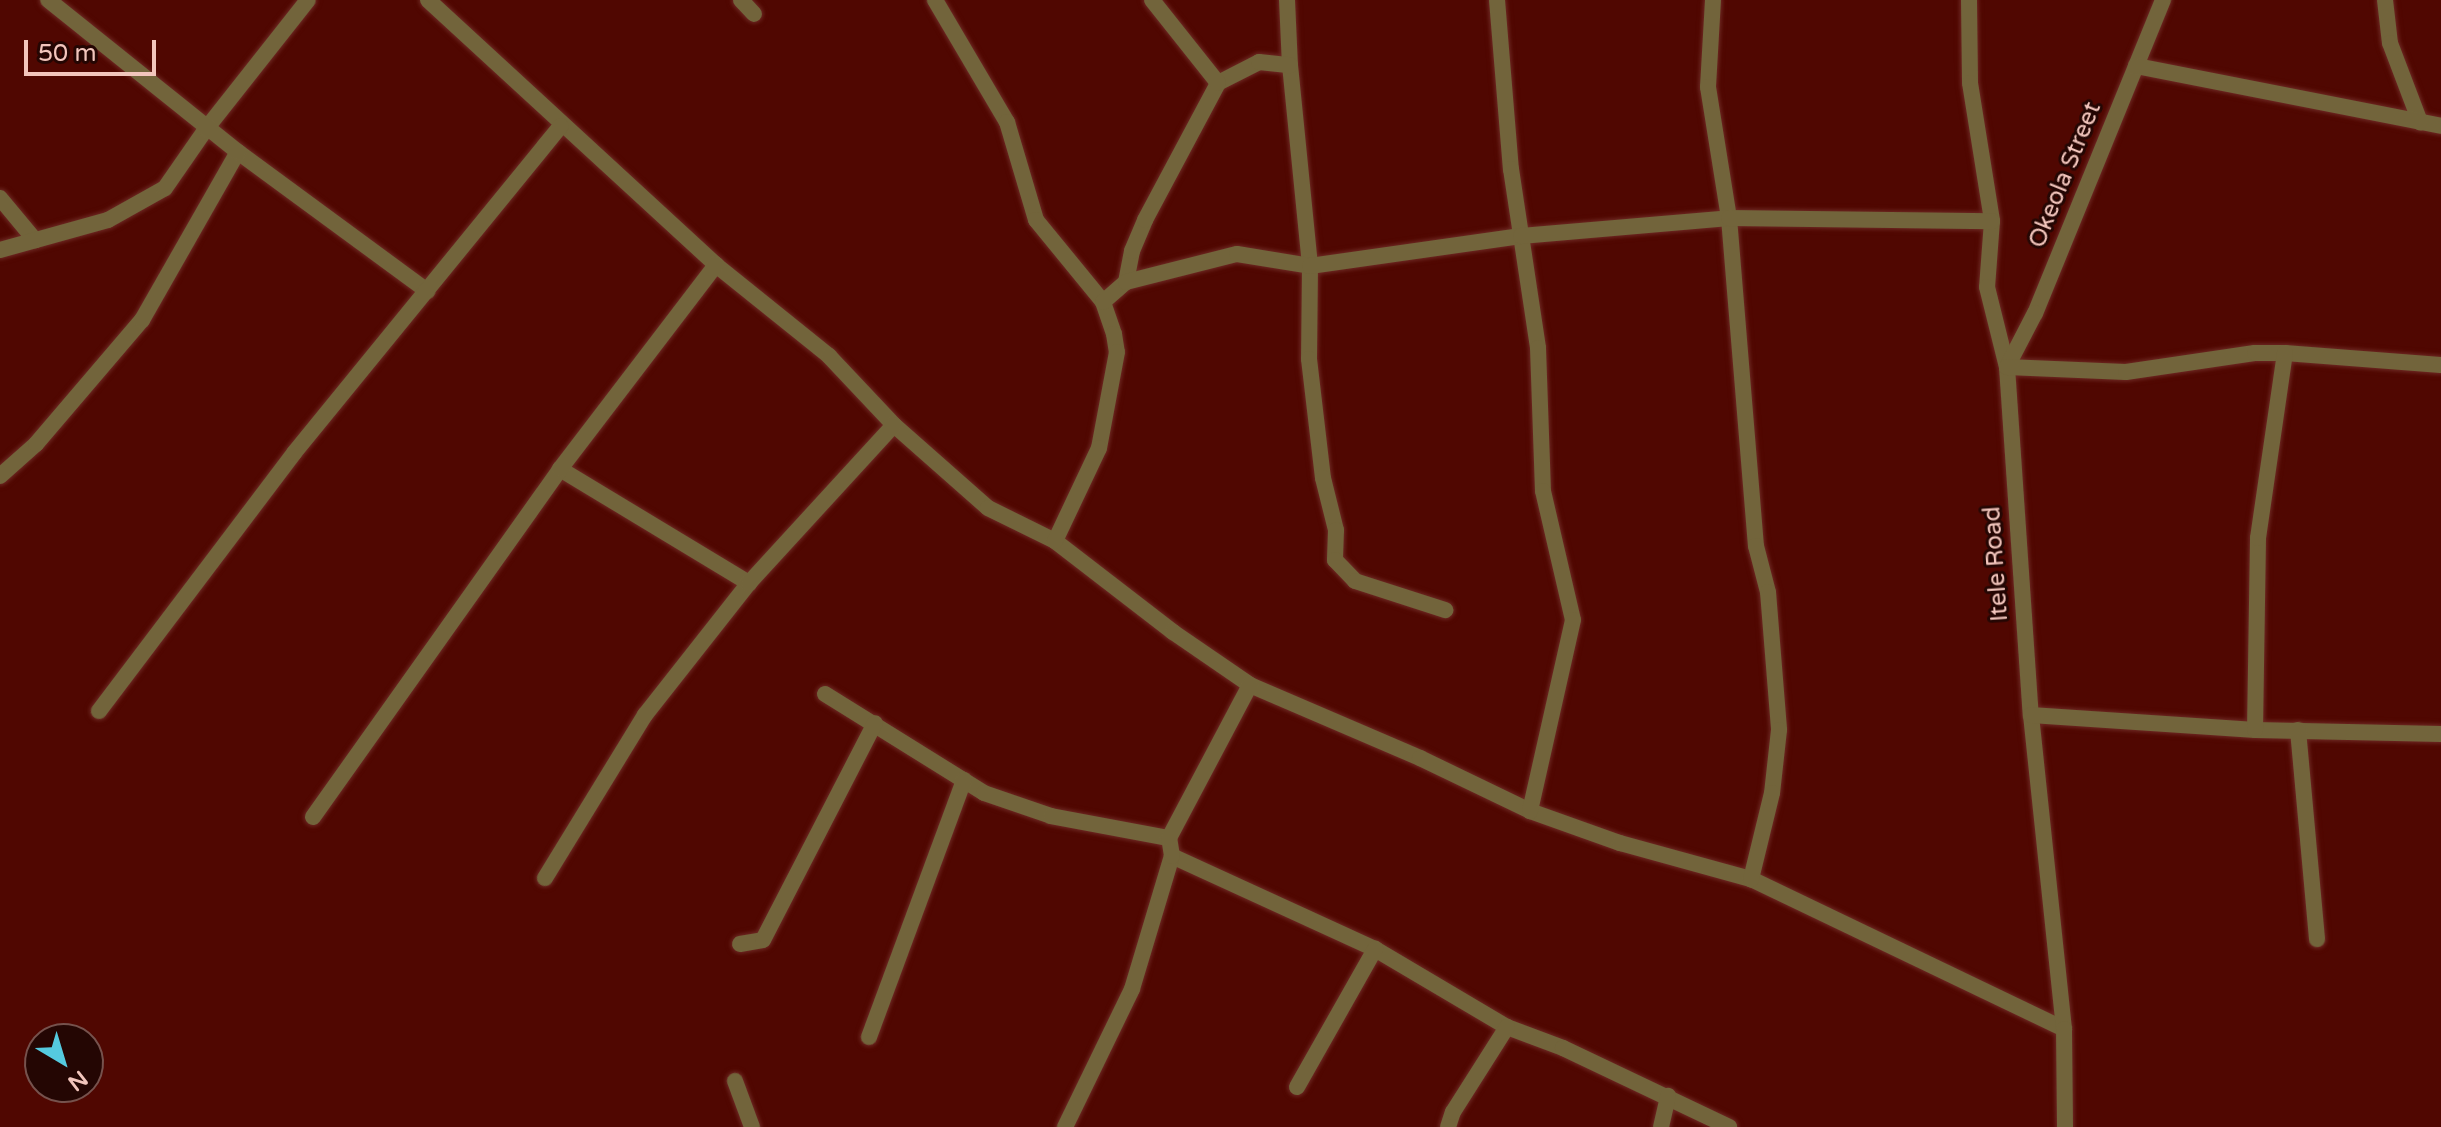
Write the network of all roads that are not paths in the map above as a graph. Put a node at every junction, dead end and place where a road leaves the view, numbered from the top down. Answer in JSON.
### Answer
{"nodes":[{"id":1,"x":48,"y":0,"type":"edge"},
{"id":2,"x":308,"y":0,"type":"edge"},
{"id":3,"x":428,"y":0,"type":"edge"},
{"id":4,"x":741,"y":0,"type":"edge"},
{"id":5,"x":935,"y":0,"type":"edge"},
{"id":6,"x":1152,"y":0,"type":"edge"},
{"id":7,"x":1287,"y":0,"type":"edge"},
{"id":8,"x":1497,"y":0,"type":"edge"},
{"id":9,"x":1713,"y":0,"type":"edge"},
{"id":10,"x":1969,"y":0,"type":"edge"},
{"id":11,"x":2163,"y":0,"type":"edge"},
{"id":12,"x":2385,"y":0,"type":"edge"},
{"id":13,"x":754,"y":14,"type":"dead end"},
{"id":14,"x":1290,"y":65,"type":"junction"},
{"id":15,"x":2136,"y":66,"type":"junction"},
{"id":16,"x":1218,"y":83,"type":"junction"},
{"id":17,"x":2420,"y":122,"type":"junction"},
{"id":18,"x":561,"y":126,"type":"junction"},
{"id":19,"x":2441,"y":126,"type":"edge"},
{"id":20,"x":206,"y":129,"type":"junction"},
{"id":21,"x":238,"y":152,"type":"junction"},
{"id":22,"x":0,"y":198,"type":"edge"},
{"id":23,"x":1729,"y":218,"type":"junction"},
{"id":24,"x":1992,"y":221,"type":"junction"},
{"id":25,"x":1521,"y":236,"type":"junction"},
{"id":26,"x":35,"y":240,"type":"junction"},
{"id":27,"x":0,"y":250,"type":"edge"},
{"id":28,"x":716,"y":265,"type":"junction"},
{"id":29,"x":1310,"y":266,"type":"junction"},
{"id":30,"x":1126,"y":282,"type":"junction"},
{"id":31,"x":427,"y":291,"type":"junction"},
{"id":32,"x":1103,"y":302,"type":"junction"},
{"id":33,"x":2285,"y":353,"type":"junction"},
{"id":34,"x":2441,"y":365,"type":"edge"},
{"id":35,"x":2007,"y":367,"type":"junction"},
{"id":36,"x":894,"y":425,"type":"junction"},
{"id":37,"x":560,"y":469,"type":"junction"},
{"id":38,"x":0,"y":476,"type":"edge"},
{"id":39,"x":1055,"y":541,"type":"junction"},
{"id":40,"x":749,"y":583,"type":"junction"},
{"id":41,"x":1445,"y":610,"type":"dead end"},
{"id":42,"x":1250,"y":685,"type":"junction"},
{"id":43,"x":825,"y":694,"type":"dead end"},
{"id":44,"x":99,"y":711,"type":"dead end"},
{"id":45,"x":2031,"y":715,"type":"junction"},
{"id":46,"x":875,"y":723,"type":"junction"},
{"id":47,"x":2255,"y":730,"type":"junction"},
{"id":48,"x":2298,"y":730,"type":"junction"},
{"id":49,"x":2441,"y":734,"type":"edge"},
{"id":50,"x":964,"y":780,"type":"junction"},
{"id":51,"x":1530,"y":811,"type":"junction"},
{"id":52,"x":313,"y":817,"type":"dead end"},
{"id":53,"x":1169,"y":838,"type":"junction"},
{"id":54,"x":1172,"y":856,"type":"junction"},
{"id":55,"x":545,"y":878,"type":"dead end"},
{"id":56,"x":1751,"y":879,"type":"junction"},
{"id":57,"x":2317,"y":939,"type":"dead end"},
{"id":58,"x":740,"y":944,"type":"dead end"},
{"id":59,"x":1375,"y":949,"type":"junction"},
{"id":60,"x":1507,"y":1027,"type":"junction"},
{"id":61,"x":2064,"y":1029,"type":"junction"},
{"id":62,"x":869,"y":1037,"type":"dead end"},
{"id":63,"x":735,"y":1081,"type":"dead end"},
{"id":64,"x":1297,"y":1087,"type":"dead end"},
{"id":65,"x":1668,"y":1096,"type":"junction"},
{"id":66,"x":752,"y":1127,"type":"edge"},
{"id":67,"x":1065,"y":1127,"type":"edge"},
{"id":68,"x":1448,"y":1127,"type":"edge"},
{"id":69,"x":1661,"y":1127,"type":"edge"},
{"id":70,"x":1729,"y":1127,"type":"edge"},
{"id":71,"x":2065,"y":1127,"type":"edge"}],
"edges":[{"from":1,"to":20,"type":"street"},
{"from":2,"to":20,"type":"street"},
{"from":3,"to":18,"type":"street"},
{"from":4,"to":13,"type":"street"},
{"from":5,"to":32,"type":"street"},
{"from":6,"to":16,"type":"street"},
{"from":7,"to":14,"type":"street"},
{"from":8,"to":25,"type":"street"},
{"from":9,"to":23,"type":"street"},
{"from":10,"to":24,"type":"street","name":"Itele Road"},
{"from":11,"to":15,"type":"street","name":"Okeola Street"},
{"from":12,"to":17,"type":"street"},
{"from":14,"to":16,"type":"street"},
{"from":14,"to":29,"type":"street"},
{"from":15,"to":17,"type":"street"},
{"from":15,"to":35,"type":"street","name":"Okeola Street"},
{"from":16,"to":30,"type":"street"},
{"from":17,"to":19,"type":"street"},
{"from":18,"to":28,"type":"street"},
{"from":18,"to":31,"type":"street"},
{"from":20,"to":21,"type":"street"},
{"from":20,"to":26,"type":"street"},
{"from":21,"to":31,"type":"street"},
{"from":21,"to":38,"type":"street"},
{"from":22,"to":26,"type":"street"},
{"from":23,"to":24,"type":"street"},
{"from":23,"to":25,"type":"street"},
{"from":23,"to":56,"type":"street"},
{"from":24,"to":35,"type":"street","name":"Itele Road"},
{"from":25,"to":29,"type":"street"},
{"from":25,"to":51,"type":"street"},
{"from":26,"to":27,"type":"street"},
{"from":28,"to":36,"type":"street"},
{"from":28,"to":37,"type":"street"},
{"from":29,"to":30,"type":"street"},
{"from":29,"to":41,"type":"street"},
{"from":30,"to":32,"type":"street"},
{"from":31,"to":44,"type":"street"},
{"from":32,"to":39,"type":"street"},
{"from":33,"to":34,"type":"street"},
{"from":33,"to":35,"type":"street"},
{"from":33,"to":47,"type":"street"},
{"from":35,"to":45,"type":"street","name":"Itele Road"},
{"from":36,"to":39,"type":"street"},
{"from":36,"to":40,"type":"street"},
{"from":37,"to":40,"type":"street"},
{"from":37,"to":52,"type":"street"},
{"from":39,"to":42,"type":"street"},
{"from":40,"to":55,"type":"street"},
{"from":42,"to":51,"type":"street"},
{"from":42,"to":53,"type":"street"},
{"from":43,"to":46,"type":"street"},
{"from":45,"to":47,"type":"street"},
{"from":45,"to":61,"type":"street","name":"Itele Road"},
{"from":46,"to":50,"type":"street"},
{"from":46,"to":58,"type":"street"},
{"from":47,"to":48,"type":"street"},
{"from":48,"to":49,"type":"street"},
{"from":48,"to":57,"type":"street"},
{"from":50,"to":53,"type":"street"},
{"from":50,"to":62,"type":"street"},
{"from":51,"to":56,"type":"street"},
{"from":53,"to":54,"type":"street"},
{"from":54,"to":59,"type":"street"},
{"from":54,"to":67,"type":"street"},
{"from":56,"to":61,"type":"street"},
{"from":59,"to":60,"type":"street"},
{"from":59,"to":64,"type":"street"},
{"from":60,"to":65,"type":"street"},
{"from":60,"to":68,"type":"street"},
{"from":61,"to":71,"type":"street","name":"Itele Road"},
{"from":63,"to":66,"type":"street"},
{"from":65,"to":69,"type":"street"},
{"from":65,"to":70,"type":"street"}]}
